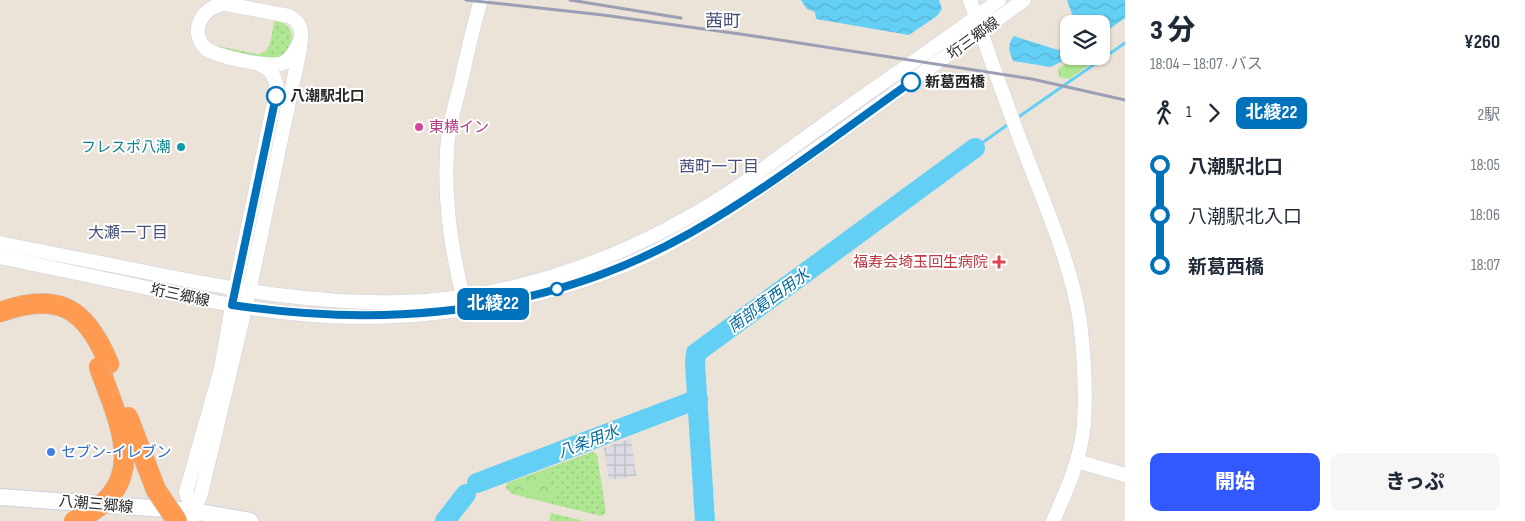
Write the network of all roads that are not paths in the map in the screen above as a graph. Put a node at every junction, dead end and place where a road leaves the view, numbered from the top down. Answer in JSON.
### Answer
{"nodes":[{"id":1,"x":481,"y":0,"type":"edge"},
{"id":2,"x":970,"y":0,"type":"edge"},
{"id":3,"x":999,"y":0,"type":"edge"},
{"id":4,"x":1024,"y":0,"type":"edge"},
{"id":5,"x":976,"y":17,"type":"junction"},
{"id":6,"x":981,"y":32,"type":"junction"},
{"id":7,"x":301,"y":39,"type":"junction"},
{"id":8,"x":254,"y":62,"type":"junction"},
{"id":9,"x":0,"y":243,"type":"edge"},
{"id":10,"x":0,"y":257,"type":"edge"},
{"id":11,"x":242,"y":291,"type":"junction"},
{"id":12,"x":465,"y":302,"type":"junction"},
{"id":13,"x":238,"y":306,"type":"junction"},
{"id":14,"x":0,"y":312,"type":"edge"},
{"id":15,"x":0,"y":323,"type":"edge"},
{"id":16,"x":104,"y":365,"type":"junction"},
{"id":17,"x":1077,"y":461,"type":"junction"},
{"id":18,"x":1125,"y":475,"type":"edge"},
{"id":19,"x":0,"y":497,"type":"edge"},
{"id":20,"x":190,"y":519,"type":"edge"},
{"id":21,"x":74,"y":521,"type":"edge"},
{"id":22,"x":250,"y":521,"type":"edge"},
{"id":23,"x":1053,"y":521,"type":"edge"}],
"edges":[{"from":1,"to":12,"type":"street"},
{"from":2,"to":5,"type":"street"},
{"from":3,"to":5,"type":"street","name":"垳三郷線"},
{"from":4,"to":6,"type":"street","name":"垳三郷線"},
{"from":5,"to":6,"type":"street"},
{"from":5,"to":12,"type":"street","name":"垳三郷線"},
{"from":6,"to":12,"type":"street","name":"垳三郷線"},
{"from":6,"to":17,"type":"street"},
{"from":7,"to":8,"type":"street"},
{"from":7,"to":8,"type":"street"},
{"from":7,"to":11,"type":"street"},
{"from":8,"to":11,"type":"street"},
{"from":9,"to":11,"type":"street","name":"垳三郷線"},
{"from":10,"to":13,"type":"street","name":"垳三郷線"},
{"from":11,"to":12,"type":"street","name":"垳三郷線"},
{"from":11,"to":13,"type":"street"},
{"from":12,"to":13,"type":"street","name":"垳三郷線"},
{"from":13,"to":20,"type":"street"},
{"from":14,"to":16,"type":"highway"},
{"from":15,"to":16,"type":"highway"},
{"from":16,"to":20,"type":"highway","bridge":true},
{"from":16,"to":21,"type":"highway","bridge":true},
{"from":17,"to":18,"type":"street"},
{"from":17,"to":23,"type":"street"},
{"from":19,"to":20,"type":"main road","name":"八潮三郷線"},
{"from":20,"to":22,"type":"main road","name":"八潮三郷線"}]}
